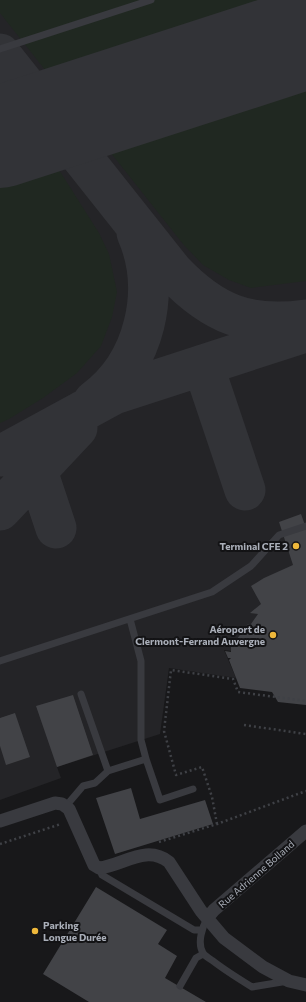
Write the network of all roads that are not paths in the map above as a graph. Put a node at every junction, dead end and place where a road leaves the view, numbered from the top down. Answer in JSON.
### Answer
{"nodes":[{"id":1,"x":152,"y":0,"type":"edge"},
{"id":2,"x":0,"y":49,"type":"edge"},
{"id":3,"x":306,"y":526,"type":"edge"},
{"id":4,"x":130,"y":619,"type":"junction"},
{"id":5,"x":0,"y":662,"type":"edge"},
{"id":6,"x":81,"y":694,"type":"dead end"},
{"id":7,"x":146,"y":759,"type":"junction"},
{"id":8,"x":108,"y":771,"type":"junction"},
{"id":9,"x":193,"y":789,"type":"dead end"},
{"id":10,"x":66,"y":806,"type":"junction"},
{"id":11,"x":0,"y":821,"type":"edge"},
{"id":12,"x":306,"y":831,"type":"edge"},
{"id":13,"x":99,"y":868,"type":"junction"},
{"id":14,"x":208,"y":917,"type":"junction"},
{"id":15,"x":202,"y":930,"type":"junction"},
{"id":16,"x":203,"y":954,"type":"junction"},
{"id":17,"x":289,"y":981,"type":"junction"},
{"id":18,"x":306,"y":985,"type":"edge"},
{"id":19,"x":180,"y":986,"type":"dead end"}],
"edges":[{"from":1,"to":2,"type":"lane"},
{"from":3,"to":4,"type":"lane"},
{"from":4,"to":5,"type":"lane"},
{"from":4,"to":7,"type":"lane"},
{"from":6,"to":8,"type":"lane"},
{"from":7,"to":8,"type":"lane"},
{"from":7,"to":9,"type":"lane"},
{"from":8,"to":10,"type":"lane"},
{"from":10,"to":11,"type":"street"},
{"from":10,"to":13,"type":"street"},
{"from":12,"to":14,"type":"street","name":"Rue Adrienne Bolland"},
{"from":13,"to":14,"type":"street"},
{"from":13,"to":15,"type":"lane"},
{"from":14,"to":15,"type":"lane"},
{"from":14,"to":17,"type":"street"},
{"from":15,"to":16,"type":"lane"},
{"from":16,"to":17,"type":"lane"},
{"from":16,"to":19,"type":"lane"},
{"from":17,"to":18,"type":"street"}]}
